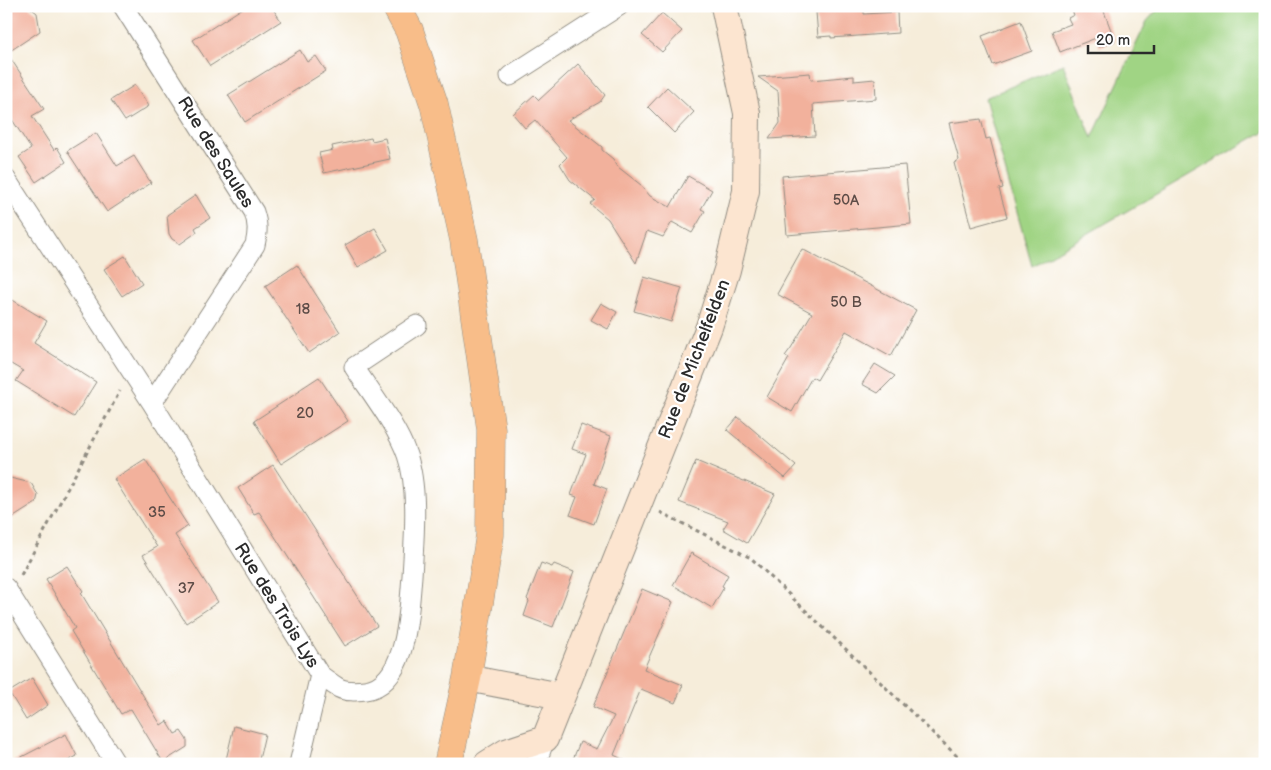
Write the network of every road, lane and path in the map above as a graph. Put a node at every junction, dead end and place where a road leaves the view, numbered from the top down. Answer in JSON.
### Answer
{"nodes":[{"id":1,"x":123,"y":6,"type":"edge"},
{"id":2,"x":396,"y":6,"type":"edge"},
{"id":3,"x":618,"y":6,"type":"edge"},
{"id":4,"x":724,"y":6,"type":"edge"},
{"id":5,"x":510,"y":76,"type":"dead end"},
{"id":6,"x":6,"y":179,"type":"edge"},
{"id":7,"x":417,"y":325,"type":"dead end"},
{"id":8,"x":132,"y":371,"type":"junction"},
{"id":9,"x":152,"y":403,"type":"junction"},
{"id":10,"x":640,"y":501,"type":"junction"},
{"id":11,"x":8,"y":591,"type":"edge"},
{"id":12,"x":320,"y":675,"type":"junction"},
{"id":13,"x":467,"y":678,"type":"junction"},
{"id":14,"x":561,"y":696,"type":"junction"},
{"id":15,"x":545,"y":739,"type":"junction"},
{"id":16,"x":116,"y":764,"type":"edge"},
{"id":17,"x":299,"y":764,"type":"edge"},
{"id":18,"x":448,"y":764,"type":"edge"},
{"id":19,"x":487,"y":764,"type":"edge"},
{"id":20,"x":536,"y":764,"type":"edge"},
{"id":21,"x":959,"y":764,"type":"edge"}],
"edges":[{"from":1,"to":9,"type":"street","name":"Rue des Saules"},
{"from":2,"to":13,"type":"main road"},
{"from":3,"to":5,"type":"street"},
{"from":4,"to":10,"type":"street","name":"Rue de Michelfelden"},
{"from":6,"to":8,"type":"street","name":"Rue des Trois Lys"},
{"from":7,"to":12,"type":"street","name":"Rue des Trois Lys"},
{"from":8,"to":9,"type":"street","name":"Rue des Trois Lys"},
{"from":8,"to":11,"type":"path"},
{"from":9,"to":12,"type":"street","name":"Rue des Trois Lys"},
{"from":10,"to":14,"type":"street","name":"Rue de Michelfelden"},
{"from":10,"to":21,"type":"path"},
{"from":11,"to":16,"type":"street"},
{"from":12,"to":17,"type":"street"},
{"from":13,"to":14,"type":"street"},
{"from":13,"to":18,"type":"main road"},
{"from":14,"to":15,"type":"street","name":"Rue de Michelfelden"},
{"from":15,"to":19,"type":"street"},
{"from":15,"to":20,"type":"street"}]}
